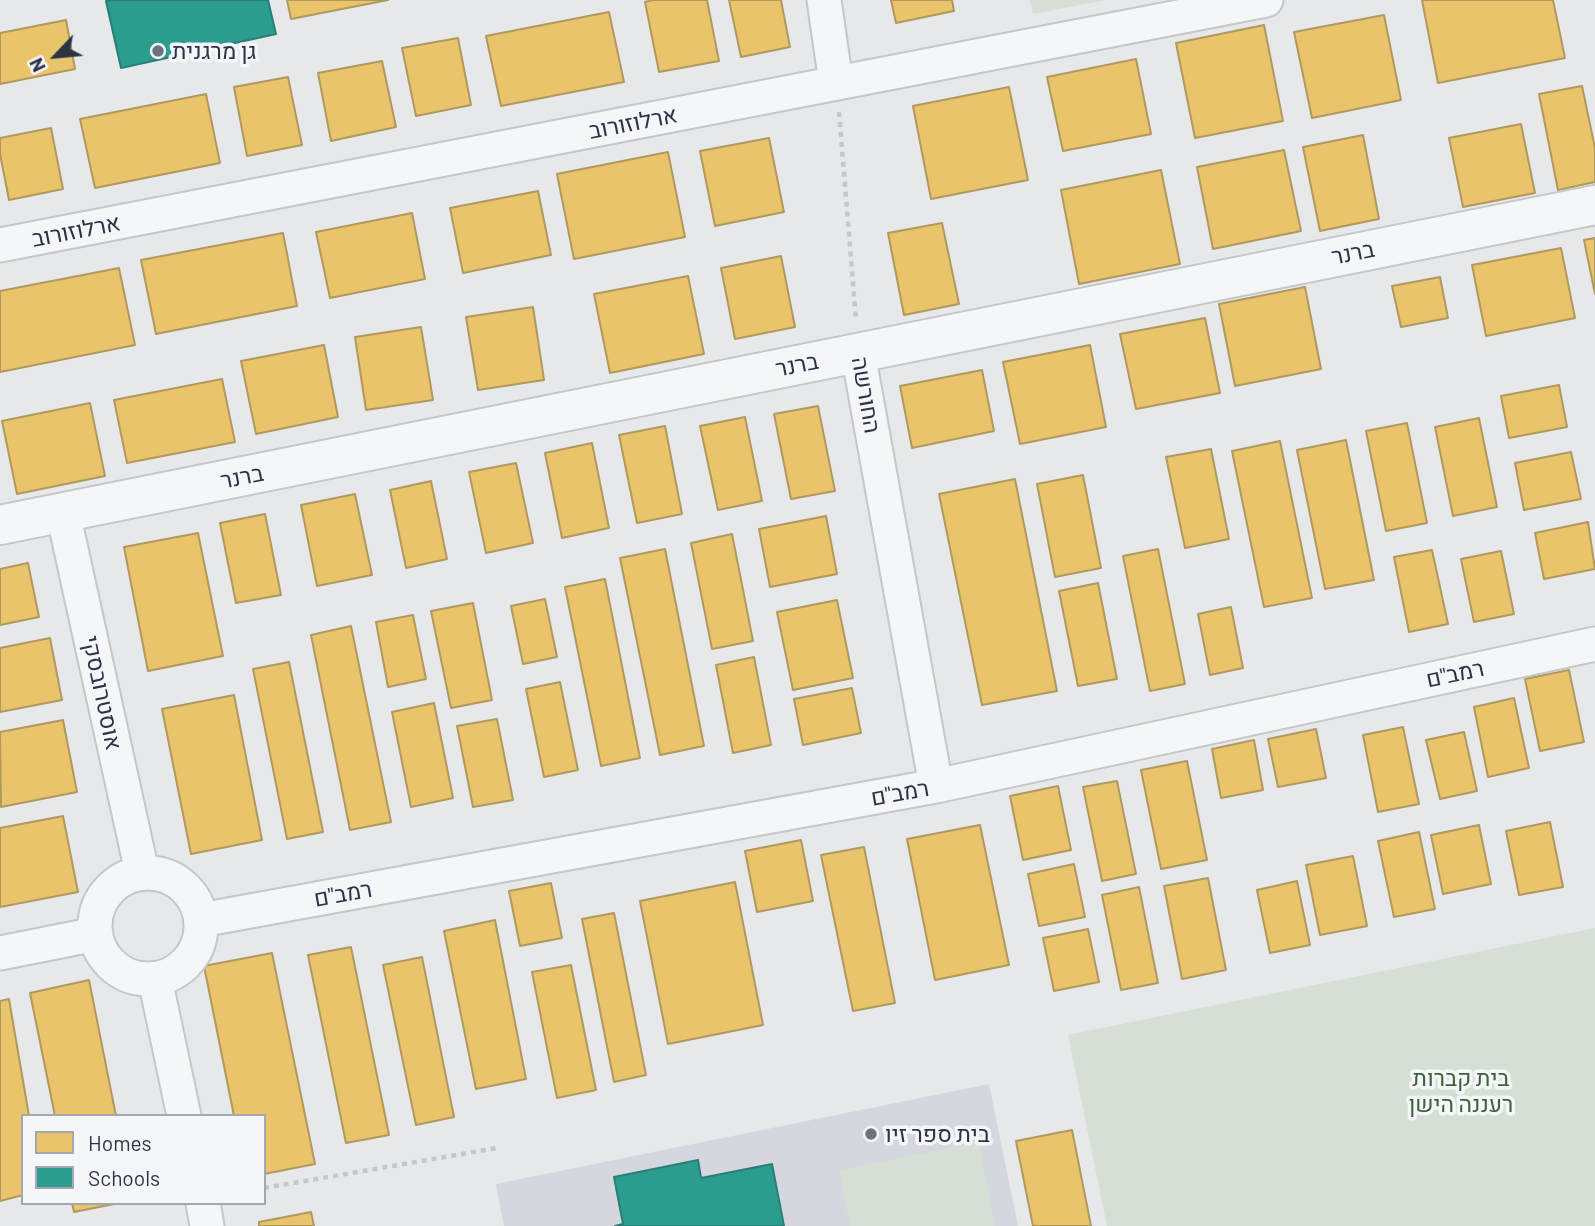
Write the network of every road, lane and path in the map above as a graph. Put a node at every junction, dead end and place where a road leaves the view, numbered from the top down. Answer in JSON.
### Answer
{"nodes":[{"id":1,"x":824,"y":0,"type":"edge"},
{"id":2,"x":1266,"y":0,"type":"edge"},
{"id":3,"x":836,"y":83,"type":"junction"},
{"id":4,"x":1595,"y":205,"type":"edge"},
{"id":5,"x":0,"y":245,"type":"edge"},
{"id":6,"x":858,"y":353,"type":"junction"},
{"id":7,"x":63,"y":513,"type":"junction"},
{"id":8,"x":0,"y":525,"type":"edge"},
{"id":9,"x":1595,"y":644,"type":"edge"},
{"id":10,"x":936,"y":786,"type":"junction"},
{"id":11,"x":142,"y":872,"type":"junction"},
{"id":12,"x":201,"y":920,"type":"junction"},
{"id":13,"x":96,"y":934,"type":"junction"},
{"id":14,"x":0,"y":953,"type":"edge"},
{"id":15,"x":155,"y":979,"type":"junction"},
{"id":16,"x":184,"y":1114,"type":"edge"},
{"id":17,"x":497,"y":1148,"type":"dead end"},
{"id":18,"x":266,"y":1188,"type":"edge"},
{"id":19,"x":203,"y":1205,"type":"edge"},
{"id":20,"x":207,"y":1226,"type":"edge"}],
"edges":[{"from":1,"to":3,"type":"street"},
{"from":2,"to":3,"type":"street","name":"ארלוזורוב"},
{"from":3,"to":5,"type":"street","name":"ארלוזורוב"},
{"from":3,"to":6,"type":"path","name":"החורשה"},
{"from":4,"to":6,"type":"street","name":"ברנר"},
{"from":6,"to":7,"type":"street","name":"ברנר"},
{"from":6,"to":10,"type":"street","name":"החורשה"},
{"from":7,"to":8,"type":"street","name":"ברנר"},
{"from":7,"to":11,"type":"street","name":"אוסטרובסקי"},
{"from":9,"to":10,"type":"street","name":"רמב\"ם"},
{"from":10,"to":12,"type":"street","name":"רמב\"ם"},
{"from":11,"to":12,"type":"street"},
{"from":11,"to":13,"type":"street"},
{"from":12,"to":15,"type":"street"},
{"from":13,"to":14,"type":"street"},
{"from":13,"to":15,"type":"street"},
{"from":15,"to":16,"type":"street"},
{"from":17,"to":18,"type":"path"},
{"from":19,"to":20,"type":"street"}]}
